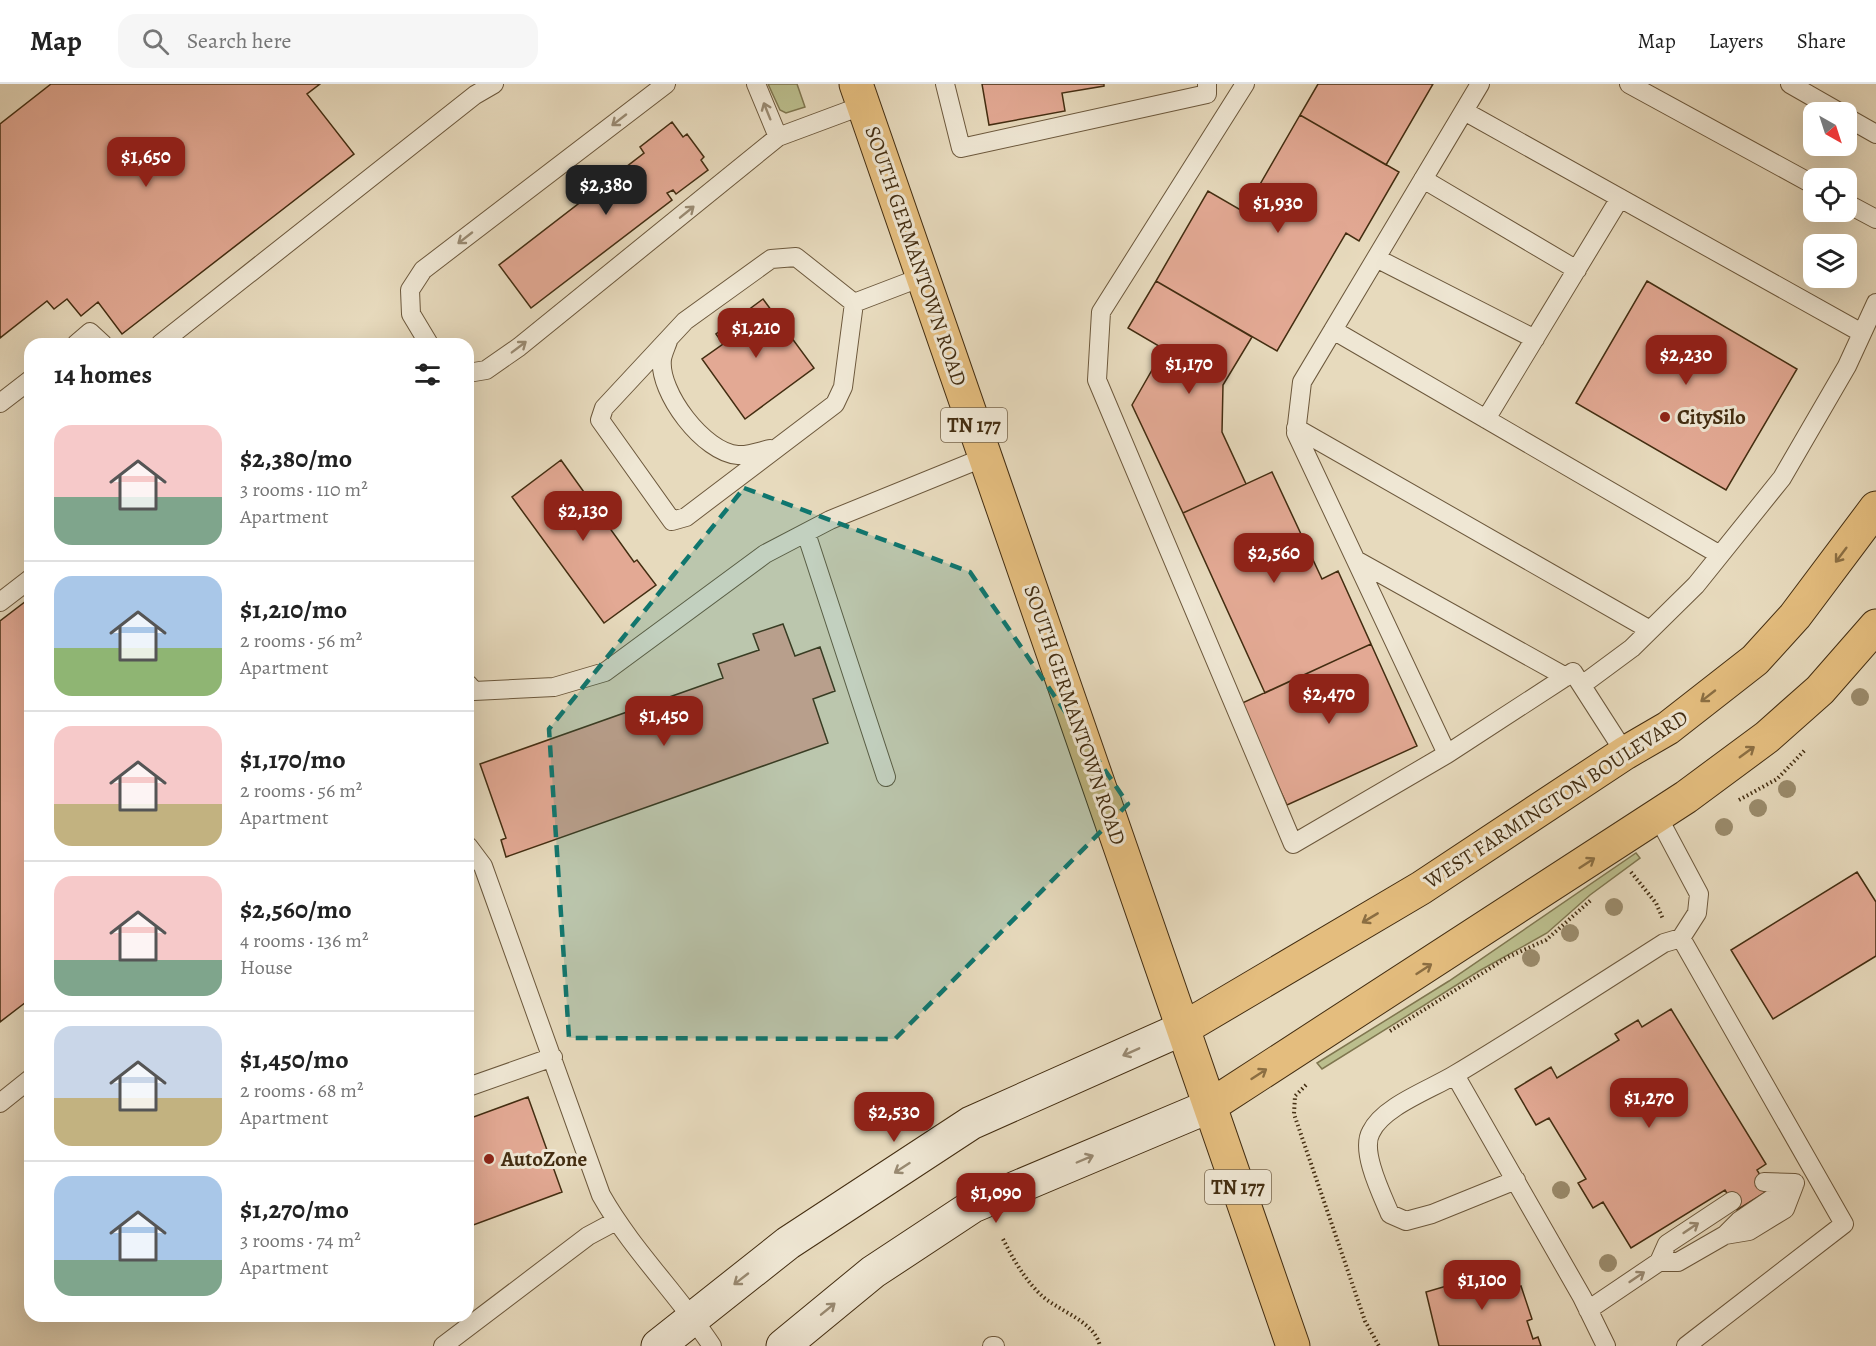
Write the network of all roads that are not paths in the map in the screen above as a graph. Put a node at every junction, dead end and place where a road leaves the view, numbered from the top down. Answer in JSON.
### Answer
{"nodes":[{"id":1,"x":494,"y":84,"type":"edge"},
{"id":2,"x":666,"y":84,"type":"edge"},
{"id":3,"x":756,"y":84,"type":"edge"},
{"id":4,"x":945,"y":84,"type":"edge"},
{"id":5,"x":1207,"y":84,"type":"edge"},
{"id":6,"x":1245,"y":84,"type":"edge"},
{"id":7,"x":1480,"y":84,"type":"edge"},
{"id":8,"x":1629,"y":84,"type":"edge"},
{"id":9,"x":1790,"y":84,"type":"edge"},
{"id":10,"x":472,"y":89,"type":"edge"},
{"id":11,"x":860,"y":95,"type":"edge"},
{"id":12,"x":1822,"y":102,"type":"edge"},
{"id":13,"x":1464,"y":111,"type":"junction"},
{"id":14,"x":1857,"y":123,"type":"edge"},
{"id":15,"x":1876,"y":134,"type":"edge"},
{"id":16,"x":778,"y":137,"type":"junction"},
{"id":17,"x":1423,"y":179,"type":"junction"},
{"id":18,"x":1803,"y":179,"type":"edge"},
{"id":19,"x":1620,"y":198,"type":"junction"},
{"id":20,"x":1857,"y":209,"type":"edge"},
{"id":21,"x":1876,"y":219,"type":"edge"},
{"id":22,"x":1376,"y":258,"type":"junction"},
{"id":23,"x":1577,"y":270,"type":"junction"},
{"id":24,"x":922,"y":277,"type":"junction"},
{"id":25,"x":854,"y":303,"type":"junction"},
{"id":26,"x":1876,"y":303,"type":"edge"},
{"id":27,"x":1333,"y":330,"type":"junction"},
{"id":28,"x":1862,"y":333,"type":"junction"},
{"id":29,"x":83,"y":338,"type":"edge"},
{"id":30,"x":96,"y":338,"type":"edge"},
{"id":31,"x":167,"y":338,"type":"edge"},
{"id":32,"x":425,"y":338,"type":"edge"},
{"id":33,"x":1535,"y":339,"type":"junction"},
{"id":34,"x":668,"y":340,"type":"junction"},
{"id":35,"x":474,"y":372,"type":"edge"},
{"id":36,"x":24,"y":385,"type":"edge"},
{"id":37,"x":0,"y":403,"type":"edge"},
{"id":38,"x":1486,"y":419,"type":"junction"},
{"id":39,"x":1296,"y":428,"type":"junction"},
{"id":40,"x":775,"y":448,"type":"junction"},
{"id":41,"x":985,"y":457,"type":"junction"},
{"id":42,"x":1876,"y":508,"type":"edge"},
{"id":43,"x":806,"y":533,"type":"junction"},
{"id":44,"x":1720,"y":555,"type":"junction"},
{"id":45,"x":1356,"y":560,"type":"junction"},
{"id":46,"x":24,"y":584,"type":"edge"},
{"id":47,"x":0,"y":602,"type":"edge"},
{"id":48,"x":1876,"y":626,"type":"edge"},
{"id":49,"x":1650,"y":630,"type":"junction"},
{"id":50,"x":1574,"y":681,"type":"junction"},
{"id":51,"x":474,"y":693,"type":"edge"},
{"id":52,"x":1625,"y":753,"type":"junction"},
{"id":53,"x":1447,"y":754,"type":"junction"},
{"id":54,"x":886,"y":777,"type":"dead end"},
{"id":55,"x":1666,"y":830,"type":"junction"},
{"id":56,"x":474,"y":854,"type":"edge"},
{"id":57,"x":1681,"y":938,"type":"junction"},
{"id":58,"x":1184,"y":1028,"type":"junction"},
{"id":59,"x":553,"y":1058,"type":"junction"},
{"id":60,"x":1455,"y":1076,"type":"junction"},
{"id":61,"x":24,"y":1084,"type":"edge"},
{"id":62,"x":474,"y":1085,"type":"edge"},
{"id":63,"x":0,"y":1102,"type":"edge"},
{"id":64,"x":1210,"y":1106,"type":"junction"},
{"id":65,"x":1813,"y":1170,"type":"junction"},
{"id":66,"x":1515,"y":1180,"type":"junction"},
{"id":67,"x":1764,"y":1182,"type":"dead end"},
{"id":68,"x":1795,"y":1183,"type":"junction"},
{"id":69,"x":1731,"y":1201,"type":"dead end"},
{"id":70,"x":616,"y":1221,"type":"junction"},
{"id":71,"x":1659,"y":1262,"type":"junction"},
{"id":72,"x":1588,"y":1310,"type":"junction"},
{"id":73,"x":692,"y":1316,"type":"junction"},
{"id":74,"x":443,"y":1346,"type":"edge"},
{"id":75,"x":658,"y":1346,"type":"edge"},
{"id":76,"x":712,"y":1346,"type":"edge"},
{"id":77,"x":783,"y":1346,"type":"edge"},
{"id":78,"x":1293,"y":1346,"type":"edge"},
{"id":79,"x":1606,"y":1346,"type":"edge"},
{"id":80,"x":1686,"y":1346,"type":"edge"}],
"edges":[{"from":1,"to":10,"type":"lane"},
{"from":2,"to":32,"type":"lane","one_way":true},
{"from":16,"to":3,"type":"lane","one_way":true},
{"from":4,"to":5,"type":"lane"},
{"from":6,"to":53,"type":"lane"},
{"from":7,"to":13,"type":"lane"},
{"from":8,"to":18,"type":"lane"},
{"from":9,"to":12,"type":"lane"},
{"from":10,"to":31,"type":"lane"},
{"from":11,"to":16,"type":"lane"},
{"from":11,"to":24,"type":"main road","name":"SOUTH GERMANTOWN ROAD","number":"TN 177"},
{"from":13,"to":17,"type":"lane"},
{"from":13,"to":19,"type":"lane"},
{"from":14,"to":15,"type":"lane"},
{"from":35,"to":16,"type":"lane","one_way":true},
{"from":17,"to":22,"type":"lane"},
{"from":17,"to":23,"type":"lane"},
{"from":19,"to":23,"type":"lane"},
{"from":19,"to":28,"type":"lane"},
{"from":20,"to":21,"type":"lane"},
{"from":22,"to":27,"type":"lane"},
{"from":22,"to":33,"type":"lane"},
{"from":23,"to":33,"type":"lane"},
{"from":24,"to":25,"type":"lane"},
{"from":24,"to":41,"type":"main road","name":"SOUTH GERMANTOWN ROAD","number":"TN 177"},
{"from":25,"to":34,"type":"lane"},
{"from":25,"to":40,"type":"lane"},
{"from":26,"to":28,"type":"lane"},
{"from":27,"to":38,"type":"lane"},
{"from":27,"to":39,"type":"lane"},
{"from":28,"to":44,"type":"lane"},
{"from":29,"to":30,"type":"lane"},
{"from":33,"to":38,"type":"lane"},
{"from":34,"to":40,"type":"lane"},
{"from":34,"to":40,"type":"lane"},
{"from":36,"to":37,"type":"lane"},
{"from":38,"to":44,"type":"lane"},
{"from":39,"to":45,"type":"lane"},
{"from":39,"to":49,"type":"lane"},
{"from":41,"to":43,"type":"lane"},
{"from":41,"to":58,"type":"main road","name":"SOUTH GERMANTOWN ROAD","number":"TN 177"},
{"from":42,"to":52,"type":"main road","name":"WEST FARMINGTON BOULEVARD","one_way":true},
{"from":43,"to":51,"type":"lane"},
{"from":43,"to":54,"type":"lane"},
{"from":44,"to":49,"type":"lane"},
{"from":45,"to":50,"type":"lane"},
{"from":45,"to":53,"type":"lane"},
{"from":46,"to":47,"type":"lane"},
{"from":55,"to":48,"type":"main road","one_way":true},
{"from":49,"to":50,"type":"lane"},
{"from":50,"to":52,"type":"lane"},
{"from":50,"to":53,"type":"lane"},
{"from":52,"to":58,"type":"main road","name":"WEST FARMINGTON BOULEVARD","one_way":true},
{"from":55,"to":57,"type":"lane"},
{"from":64,"to":55,"type":"main road","one_way":true},
{"from":56,"to":59,"type":"lane"},
{"from":57,"to":60,"type":"lane"},
{"from":57,"to":65,"type":"lane"},
{"from":58,"to":64,"type":"main road","name":"SOUTH GERMANTOWN ROAD","number":"TN 177"},
{"from":58,"to":73,"type":"main road","one_way":true},
{"from":59,"to":62,"type":"lane"},
{"from":59,"to":70,"type":"lane"},
{"from":60,"to":66,"type":"lane"},
{"from":60,"to":66,"type":"lane"},
{"from":61,"to":63,"type":"lane"},
{"from":77,"to":64,"type":"main road","one_way":true},
{"from":64,"to":78,"type":"main road","name":"SOUTH GERMANTOWN ROAD","number":"TN 177"},
{"from":65,"to":68,"type":"lane"},
{"from":65,"to":80,"type":"lane"},
{"from":66,"to":72,"type":"lane"},
{"from":67,"to":68,"type":"lane"},
{"from":68,"to":71,"type":"lane"},
{"from":71,"to":69,"type":"lane","one_way":true},
{"from":70,"to":73,"type":"lane"},
{"from":70,"to":74,"type":"lane"},
{"from":72,"to":71,"type":"lane","one_way":true},
{"from":72,"to":79,"type":"lane"},
{"from":73,"to":75,"type":"main road"},
{"from":73,"to":76,"type":"lane"}]}
